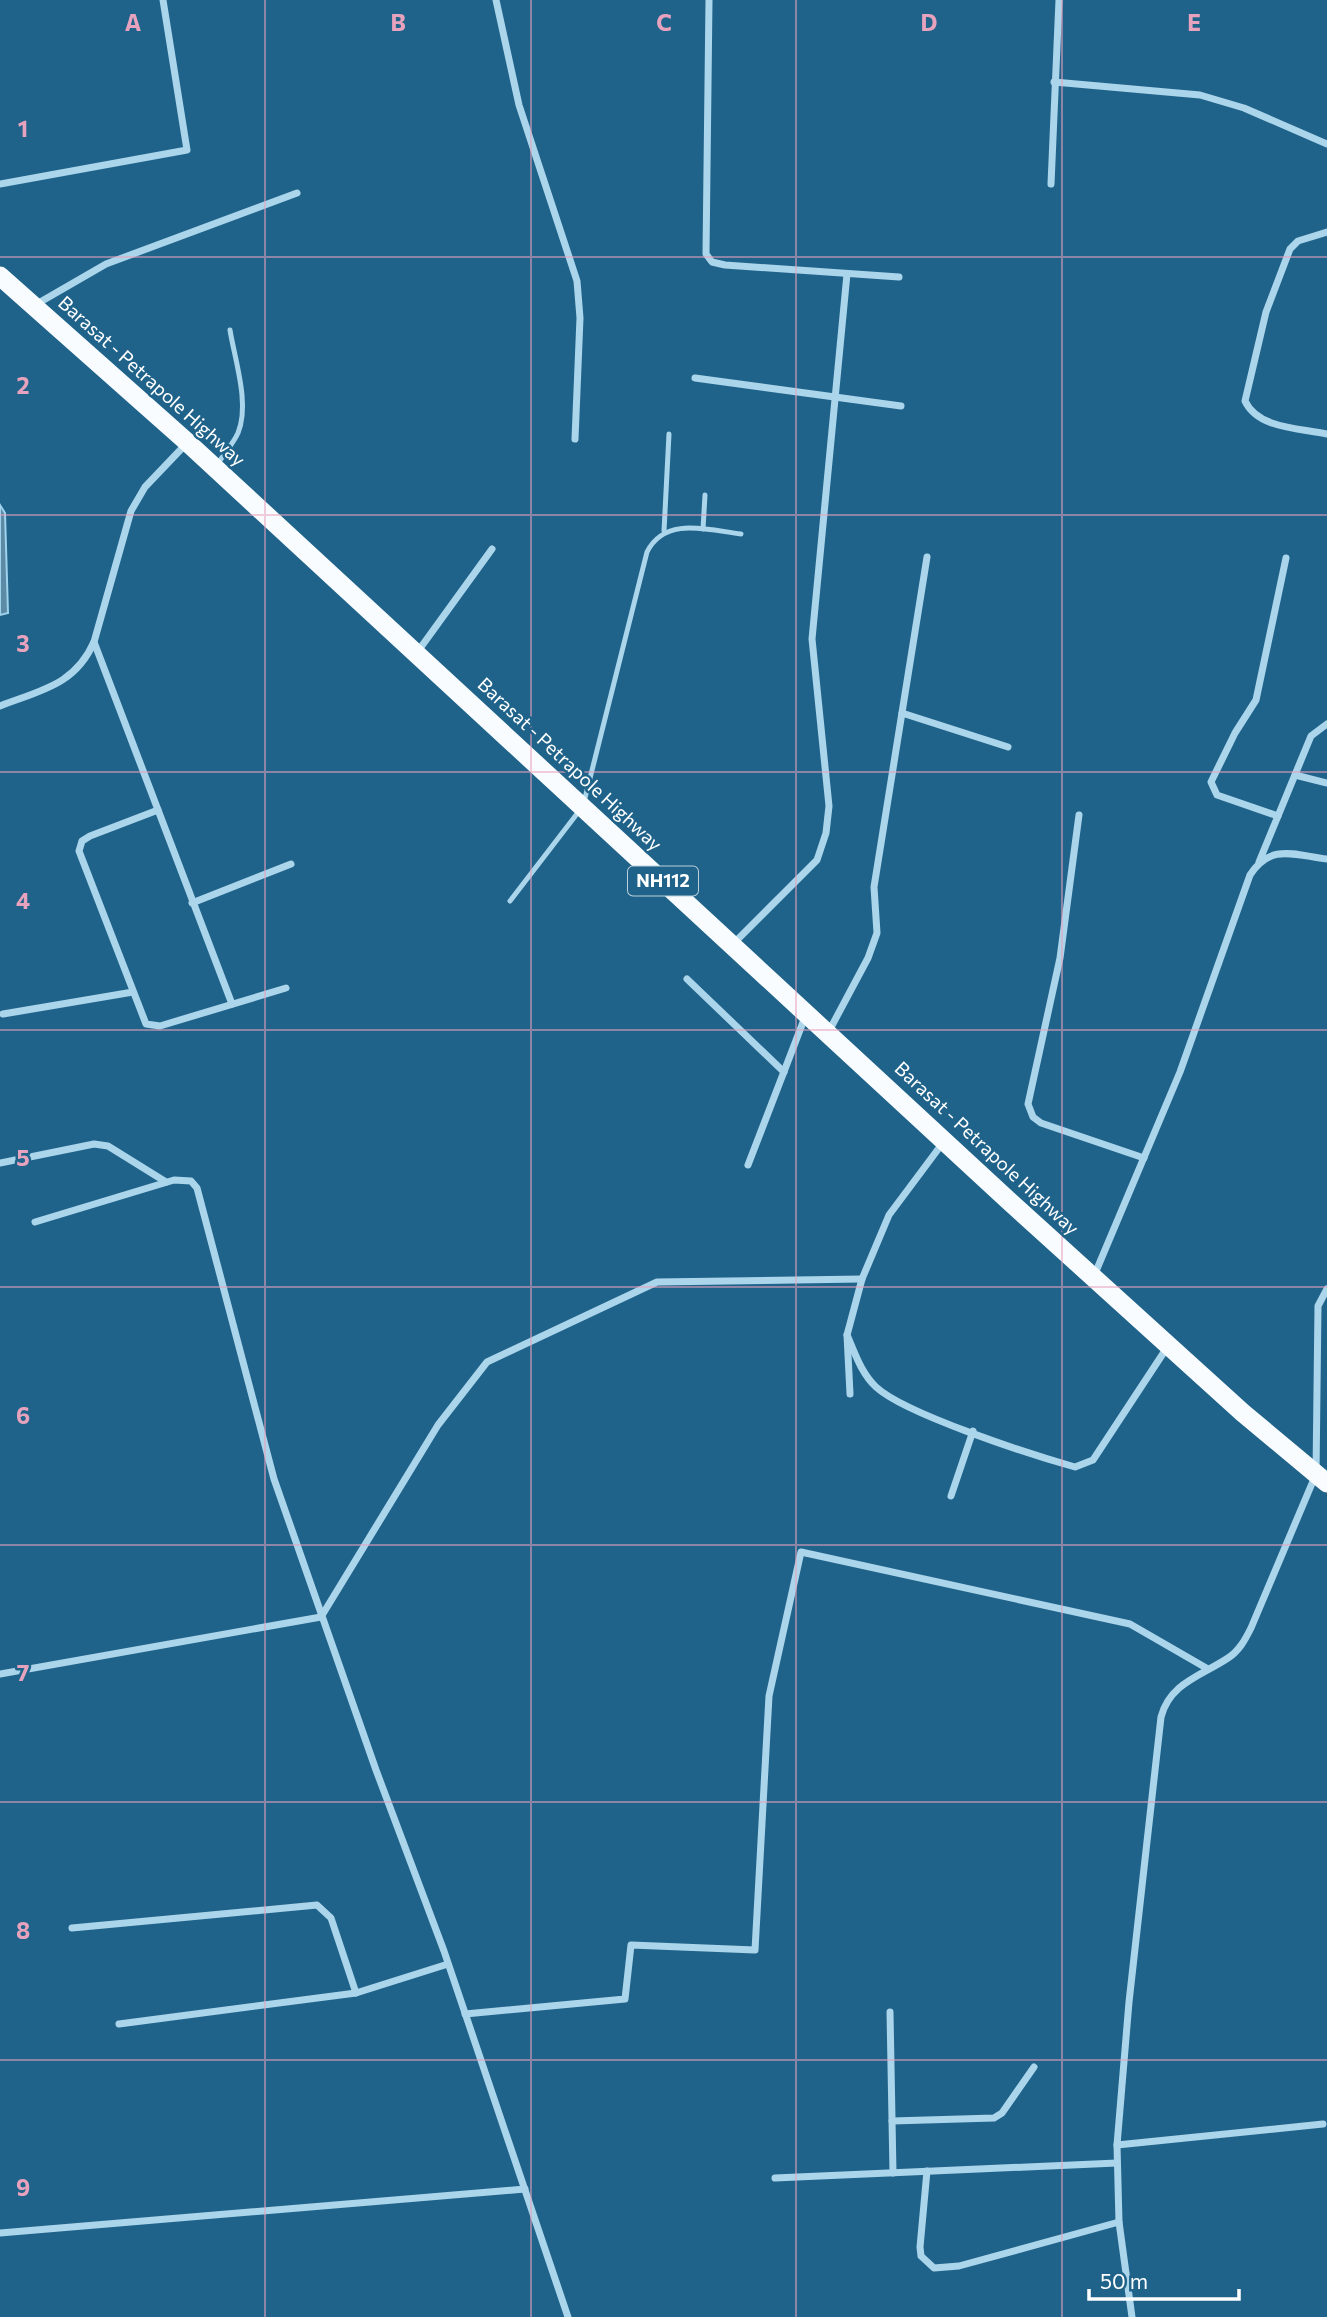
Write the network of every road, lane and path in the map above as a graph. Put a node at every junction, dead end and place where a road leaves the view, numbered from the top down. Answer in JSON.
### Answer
{"nodes":[{"id":1,"x":163,"y":0,"type":"edge"},
{"id":2,"x":496,"y":0,"type":"edge"},
{"id":3,"x":709,"y":0,"type":"edge"},
{"id":4,"x":1059,"y":0,"type":"edge"},
{"id":5,"x":1054,"y":82,"type":"junction"},
{"id":6,"x":1327,"y":144,"type":"edge"},
{"id":7,"x":0,"y":184,"type":"edge"},
{"id":8,"x":1051,"y":184,"type":"dead end"},
{"id":9,"x":297,"y":192,"type":"dead end"},
{"id":10,"x":1327,"y":232,"type":"edge"},
{"id":11,"x":847,"y":274,"type":"junction"},
{"id":12,"x":0,"y":276,"type":"edge"},
{"id":13,"x":899,"y":277,"type":"dead end"},
{"id":14,"x":35,"y":305,"type":"junction"},
{"id":15,"x":230,"y":330,"type":"dead end"},
{"id":16,"x":695,"y":378,"type":"dead end"},
{"id":17,"x":833,"y":398,"type":"junction"},
{"id":18,"x":901,"y":407,"type":"dead end"},
{"id":19,"x":668,"y":434,"type":"dead end"},
{"id":20,"x":1327,"y":434,"type":"edge"},
{"id":21,"x":575,"y":439,"type":"dead end"},
{"id":22,"x":187,"y":442,"type":"junction"},
{"id":23,"x":215,"y":468,"type":"junction"},
{"id":24,"x":705,"y":495,"type":"dead end"},
{"id":25,"x":703,"y":530,"type":"junction"},
{"id":26,"x":664,"y":531,"type":"junction"},
{"id":27,"x":741,"y":534,"type":"dead end"},
{"id":28,"x":492,"y":549,"type":"dead end"},
{"id":29,"x":927,"y":557,"type":"dead end"},
{"id":30,"x":1286,"y":558,"type":"dead end"},
{"id":31,"x":94,"y":642,"type":"junction"},
{"id":32,"x":416,"y":654,"type":"junction"},
{"id":33,"x":0,"y":706,"type":"edge"},
{"id":34,"x":902,"y":713,"type":"junction"},
{"id":35,"x":1327,"y":724,"type":"edge"},
{"id":36,"x":1008,"y":747,"type":"dead end"},
{"id":37,"x":1294,"y":775,"type":"junction"},
{"id":38,"x":1327,"y":783,"type":"edge"},
{"id":39,"x":583,"y":806,"type":"junction"},
{"id":40,"x":158,"y":810,"type":"junction"},
{"id":41,"x":1079,"y":815,"type":"dead end"},
{"id":42,"x":1278,"y":816,"type":"junction"},
{"id":43,"x":1327,"y":859,"type":"edge"},
{"id":44,"x":1258,"y":862,"type":"junction"},
{"id":45,"x":291,"y":864,"type":"dead end"},
{"id":46,"x":510,"y":901,"type":"dead end"},
{"id":47,"x":192,"y":903,"type":"junction"},
{"id":48,"x":732,"y":946,"type":"junction"},
{"id":49,"x":687,"y":979,"type":"dead end"},
{"id":50,"x":286,"y":988,"type":"dead end"},
{"id":51,"x":133,"y":992,"type":"junction"},
{"id":52,"x":232,"y":1004,"type":"junction"},
{"id":53,"x":3,"y":1014,"type":"dead end"},
{"id":54,"x":807,"y":1014,"type":"junction"},
{"id":55,"x":828,"y":1034,"type":"junction"},
{"id":56,"x":784,"y":1072,"type":"junction"},
{"id":57,"x":944,"y":1140,"type":"junction"},
{"id":58,"x":1144,"y":1158,"type":"junction"},
{"id":59,"x":0,"y":1163,"type":"edge"},
{"id":60,"x":748,"y":1165,"type":"dead end"},
{"id":61,"x":166,"y":1182,"type":"junction"},
{"id":62,"x":35,"y":1222,"type":"dead end"},
{"id":63,"x":1094,"y":1277,"type":"junction"},
{"id":64,"x":862,"y":1279,"type":"junction"},
{"id":65,"x":1327,"y":1289,"type":"edge"},
{"id":66,"x":847,"y":1335,"type":"junction"},
{"id":67,"x":1168,"y":1345,"type":"junction"},
{"id":68,"x":850,"y":1394,"type":"dead end"},
{"id":69,"x":973,"y":1431,"type":"junction"},
{"id":70,"x":1321,"y":1479,"type":"edge"},
{"id":71,"x":951,"y":1496,"type":"dead end"},
{"id":72,"x":321,"y":1617,"type":"junction"},
{"id":73,"x":1208,"y":1669,"type":"junction"},
{"id":74,"x":0,"y":1674,"type":"edge"},
{"id":75,"x":72,"y":1928,"type":"dead end"},
{"id":76,"x":448,"y":1964,"type":"junction"},
{"id":77,"x":356,"y":1993,"type":"junction"},
{"id":78,"x":890,"y":2012,"type":"dead end"},
{"id":79,"x":465,"y":2014,"type":"junction"},
{"id":80,"x":119,"y":2025,"type":"dead end"},
{"id":81,"x":1034,"y":2067,"type":"dead end"},
{"id":82,"x":892,"y":2121,"type":"junction"},
{"id":83,"x":1323,"y":2124,"type":"dead end"},
{"id":84,"x":1117,"y":2145,"type":"junction"},
{"id":85,"x":1116,"y":2163,"type":"junction"},
{"id":86,"x":926,"y":2171,"type":"junction"},
{"id":87,"x":893,"y":2173,"type":"junction"},
{"id":88,"x":775,"y":2178,"type":"dead end"},
{"id":89,"x":525,"y":2189,"type":"junction"},
{"id":90,"x":1119,"y":2222,"type":"junction"},
{"id":91,"x":0,"y":2233,"type":"edge"},
{"id":92,"x":568,"y":2317,"type":"edge"},
{"id":93,"x":1132,"y":2317,"type":"edge"}],
"edges":[{"from":1,"to":7,"type":"street"},
{"from":2,"to":21,"type":"street"},
{"from":3,"to":11,"type":"street"},
{"from":4,"to":5,"type":"street"},
{"from":5,"to":6,"type":"street"},
{"from":5,"to":8,"type":"street"},
{"from":9,"to":14,"type":"street"},
{"from":10,"to":20,"type":"street"},
{"from":11,"to":13,"type":"street"},
{"from":11,"to":17,"type":"street"},
{"from":12,"to":14,"type":"highway","name":"Barasat - Petrapole Highway","number":"NH112"},
{"from":14,"to":22,"type":"highway","name":"Barasat - Petrapole Highway","number":"NH112"},
{"from":15,"to":23,"type":"lane"},
{"from":16,"to":17,"type":"street"},
{"from":17,"to":18,"type":"street"},
{"from":17,"to":48,"type":"street"},
{"from":19,"to":26,"type":"lane"},
{"from":22,"to":23,"type":"highway","name":"Barasat - Petrapole Highway","number":"NH112"},
{"from":22,"to":31,"type":"street"},
{"from":23,"to":32,"type":"highway","name":"Barasat - Petrapole Highway","number":"NH112"},
{"from":24,"to":25,"type":"lane"},
{"from":25,"to":26,"type":"lane"},
{"from":25,"to":27,"type":"lane"},
{"from":26,"to":39,"type":"lane"},
{"from":28,"to":32,"type":"street"},
{"from":29,"to":34,"type":"street"},
{"from":30,"to":42,"type":"street"},
{"from":31,"to":33,"type":"street"},
{"from":31,"to":40,"type":"street"},
{"from":32,"to":39,"type":"highway","name":"Barasat - Petrapole Highway","number":"NH112"},
{"from":34,"to":36,"type":"street"},
{"from":34,"to":55,"type":"street"},
{"from":35,"to":37,"type":"street"},
{"from":37,"to":38,"type":"street"},
{"from":37,"to":42,"type":"street"},
{"from":39,"to":46,"type":"lane"},
{"from":39,"to":48,"type":"highway","name":"Barasat - Petrapole Highway","number":"NH112"},
{"from":40,"to":47,"type":"street"},
{"from":40,"to":51,"type":"street"},
{"from":41,"to":58,"type":"street"},
{"from":42,"to":44,"type":"street"},
{"from":43,"to":44,"type":"street"},
{"from":44,"to":58,"type":"street"},
{"from":45,"to":47,"type":"street"},
{"from":47,"to":52,"type":"street"},
{"from":48,"to":54,"type":"highway","name":"Barasat - Petrapole Highway","number":"NH112"},
{"from":49,"to":56,"type":"street"},
{"from":50,"to":52,"type":"street"},
{"from":51,"to":52,"type":"street"},
{"from":51,"to":53,"type":"street"},
{"from":54,"to":55,"type":"highway","name":"Barasat - Petrapole Highway","number":"NH112"},
{"from":54,"to":56,"type":"street"},
{"from":55,"to":57,"type":"highway","name":"Barasat - Petrapole Highway","number":"NH112"},
{"from":56,"to":60,"type":"street"},
{"from":57,"to":63,"type":"highway","name":"Barasat - Petrapole Highway","number":"NH112"},
{"from":57,"to":64,"type":"street"},
{"from":58,"to":63,"type":"street"},
{"from":59,"to":61,"type":"street"},
{"from":61,"to":62,"type":"street"},
{"from":61,"to":72,"type":"street"},
{"from":63,"to":67,"type":"highway","name":"Barasat - Petrapole Highway","number":"NH112"},
{"from":64,"to":66,"type":"street"},
{"from":64,"to":72,"type":"street"},
{"from":65,"to":70,"type":"street"},
{"from":66,"to":68,"type":"street"},
{"from":66,"to":69,"type":"street"},
{"from":67,"to":69,"type":"street"},
{"from":67,"to":70,"type":"highway","name":"Barasat - Petrapole Highway","number":"NH112"},
{"from":69,"to":71,"type":"street"},
{"from":70,"to":73,"type":"street"},
{"from":72,"to":74,"type":"street"},
{"from":72,"to":76,"type":"street"},
{"from":73,"to":79,"type":"street"},
{"from":73,"to":84,"type":"street"},
{"from":75,"to":77,"type":"street"},
{"from":76,"to":77,"type":"street"},
{"from":76,"to":79,"type":"street"},
{"from":77,"to":80,"type":"street"},
{"from":78,"to":82,"type":"street"},
{"from":79,"to":89,"type":"street"},
{"from":81,"to":82,"type":"street"},
{"from":82,"to":87,"type":"street"},
{"from":83,"to":84,"type":"street"},
{"from":84,"to":85,"type":"street"},
{"from":85,"to":86,"type":"street"},
{"from":85,"to":90,"type":"street"},
{"from":86,"to":87,"type":"street"},
{"from":86,"to":90,"type":"street"},
{"from":87,"to":88,"type":"street"},
{"from":89,"to":91,"type":"street"},
{"from":89,"to":92,"type":"street"},
{"from":90,"to":93,"type":"street"}]}
